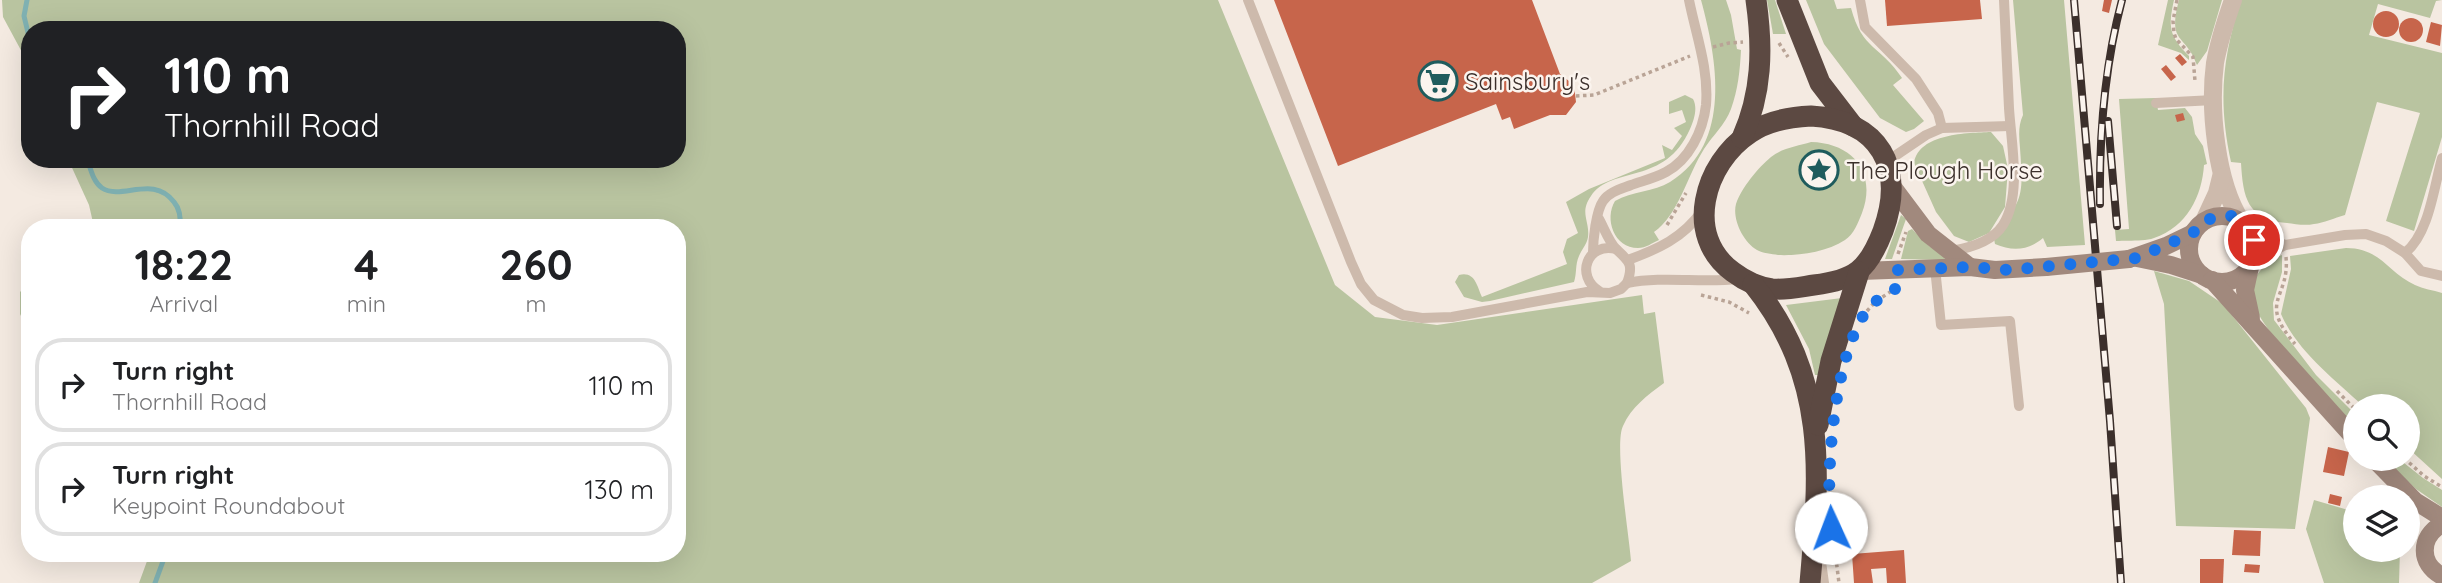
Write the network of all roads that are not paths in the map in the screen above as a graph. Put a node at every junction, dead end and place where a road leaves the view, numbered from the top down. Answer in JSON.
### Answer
{"nodes":[{"id":1,"x":1248,"y":0,"type":"edge"},
{"id":2,"x":1689,"y":0,"type":"edge"},
{"id":3,"x":1756,"y":0,"type":"edge"},
{"id":4,"x":1787,"y":0,"type":"edge"},
{"id":5,"x":1860,"y":0,"type":"edge"},
{"id":6,"x":2004,"y":0,"type":"edge"},
{"id":7,"x":2233,"y":0,"type":"edge"},
{"id":8,"x":2214,"y":100,"type":"junction"},
{"id":9,"x":2156,"y":103,"type":"dead end"},
{"id":10,"x":1853,"y":126,"type":"junction"},
{"id":11,"x":2010,"y":126,"type":"junction"},
{"id":12,"x":1942,"y":128,"type":"junction"},
{"id":13,"x":1741,"y":140,"type":"junction"},
{"id":14,"x":2442,"y":158,"type":"edge"},
{"id":15,"x":1886,"y":162,"type":"junction"},
{"id":16,"x":2221,"y":177,"type":"junction"},
{"id":17,"x":1892,"y":186,"type":"junction"},
{"id":18,"x":1703,"y":209,"type":"junction"},
{"id":19,"x":1599,"y":219,"type":"junction"},
{"id":20,"x":2245,"y":225,"type":"junction"},
{"id":21,"x":2198,"y":227,"type":"junction"},
{"id":22,"x":2286,"y":245,"type":"junction"},
{"id":23,"x":1616,"y":249,"type":"junction"},
{"id":24,"x":1948,"y":252,"type":"junction"},
{"id":25,"x":1593,"y":253,"type":"junction"},
{"id":26,"x":2405,"y":253,"type":"junction"},
{"id":27,"x":2133,"y":259,"type":"junction"},
{"id":28,"x":1628,"y":260,"type":"junction"},
{"id":29,"x":2251,"y":265,"type":"junction"},
{"id":30,"x":1970,"y":267,"type":"junction"},
{"id":31,"x":1935,"y":268,"type":"junction"},
{"id":32,"x":1860,"y":271,"type":"junction"},
{"id":33,"x":2442,"y":276,"type":"edge"},
{"id":34,"x":2207,"y":277,"type":"junction"},
{"id":35,"x":1747,"y":281,"type":"junction"},
{"id":36,"x":1627,"y":283,"type":"junction"},
{"id":37,"x":1599,"y":291,"type":"junction"},
{"id":38,"x":2255,"y":328,"type":"junction"},
{"id":39,"x":2019,"y":406,"type":"dead end"},
{"id":40,"x":2343,"y":426,"type":"edge"},
{"id":41,"x":1816,"y":438,"type":"junction"},
{"id":42,"x":2386,"y":471,"type":"edge"},
{"id":43,"x":2399,"y":485,"type":"edge"},
{"id":44,"x":2420,"y":504,"type":"edge"},
{"id":45,"x":2442,"y":518,"type":"edge"},
{"id":46,"x":2420,"y":522,"type":"edge"},
{"id":47,"x":1814,"y":523,"type":"junction"},
{"id":48,"x":2442,"y":524,"type":"edge"},
{"id":49,"x":2425,"y":544,"type":"junction"},
{"id":50,"x":2439,"y":577,"type":"edge"},
{"id":51,"x":1810,"y":583,"type":"edge"},
{"id":52,"x":1824,"y":583,"type":"edge"}],
"edges":[{"from":1,"to":37,"type":"lane"},
{"from":2,"to":19,"type":"lane"},
{"from":3,"to":13,"type":"highway"},
{"from":4,"to":10,"type":"highway"},
{"from":5,"to":12,"type":"lane"},
{"from":6,"to":11,"type":"lane"},
{"from":7,"to":8,"type":"street"},
{"from":8,"to":9,"type":"lane"},
{"from":8,"to":16,"type":"street"},
{"from":10,"to":13,"type":"highway"},
{"from":10,"to":15,"type":"highway"},
{"from":11,"to":12,"type":"lane"},
{"from":11,"to":24,"type":"lane"},
{"from":12,"to":15,"type":"lane"},
{"from":13,"to":18,"type":"highway"},
{"from":14,"to":26,"type":"lane"},
{"from":15,"to":17,"type":"highway"},
{"from":16,"to":20,"type":"street"},
{"from":16,"to":21,"type":"street"},
{"from":17,"to":24,"type":"street"},
{"from":17,"to":32,"type":"highway"},
{"from":18,"to":28,"type":"lane"},
{"from":18,"to":35,"type":"highway"},
{"from":19,"to":23,"type":"lane"},
{"from":19,"to":25,"type":"lane"},
{"from":20,"to":21,"type":"street"},
{"from":20,"to":22,"type":"lane"},
{"from":20,"to":29,"type":"street"},
{"from":21,"to":27,"type":"street"},
{"from":21,"to":34,"type":"street"},
{"from":22,"to":26,"type":"lane"},
{"from":22,"to":29,"type":"lane"},
{"from":23,"to":25,"type":"lane"},
{"from":23,"to":28,"type":"lane"},
{"from":24,"to":30,"type":"street"},
{"from":25,"to":37,"type":"lane"},
{"from":26,"to":33,"type":"lane"},
{"from":27,"to":30,"type":"street","bridge":true},
{"from":27,"to":34,"type":"street"},
{"from":28,"to":36,"type":"lane"},
{"from":29,"to":34,"type":"street"},
{"from":29,"to":38,"type":"street"},
{"from":30,"to":31,"type":"street"},
{"from":31,"to":32,"type":"street"},
{"from":31,"to":39,"type":"lane"},
{"from":32,"to":35,"type":"highway"},
{"from":32,"to":41,"type":"highway"},
{"from":34,"to":38,"type":"street"},
{"from":35,"to":36,"type":"lane"},
{"from":35,"to":41,"type":"highway"},
{"from":36,"to":37,"type":"lane"},
{"from":38,"to":40,"type":"street"},
{"from":41,"to":47,"type":"highway"},
{"from":42,"to":43,"type":"street"},
{"from":44,"to":45,"type":"street"},
{"from":46,"to":49,"type":"street"},
{"from":47,"to":51,"type":"highway"},
{"from":47,"to":52,"type":"lane"},
{"from":48,"to":49,"type":"street"},
{"from":49,"to":50,"type":"street"}]}
